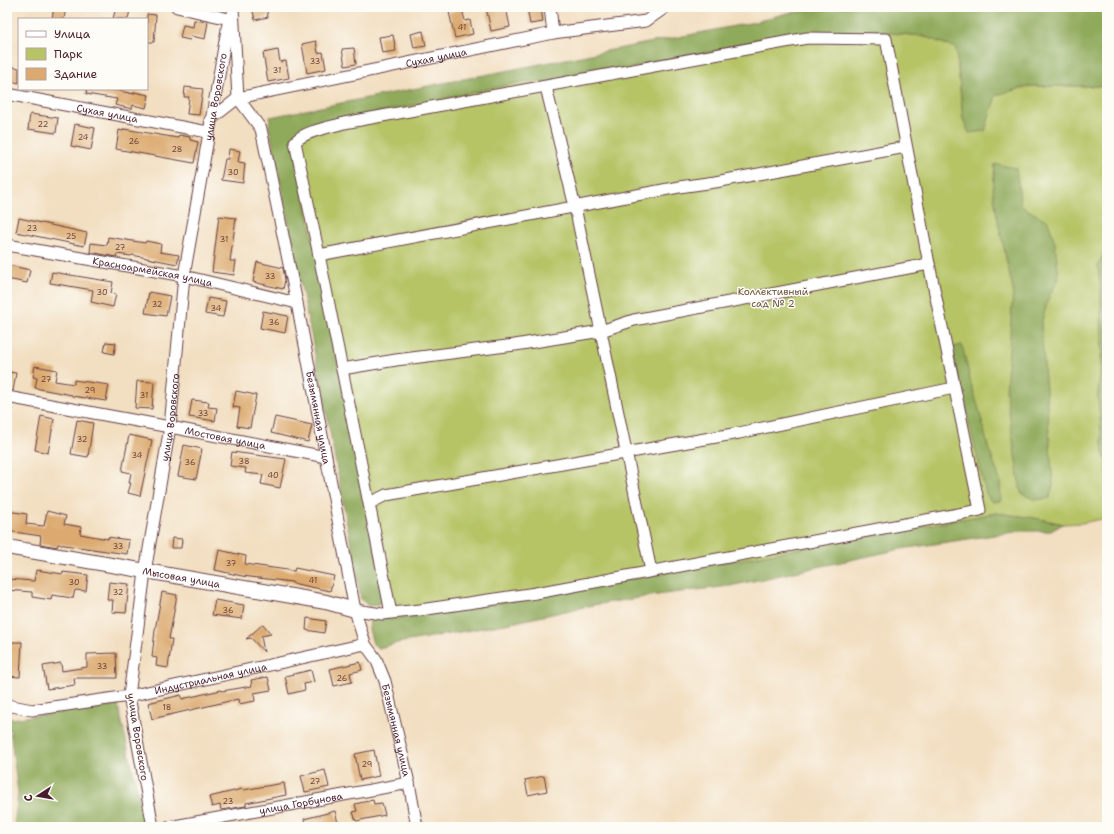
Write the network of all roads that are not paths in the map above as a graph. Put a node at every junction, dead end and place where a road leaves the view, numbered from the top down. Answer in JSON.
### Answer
{"nodes":[{"id":1,"x":177,"y":7,"type":"edge"},
{"id":2,"x":232,"y":7,"type":"edge"},
{"id":3,"x":550,"y":7,"type":"edge"},
{"id":4,"x":666,"y":7,"type":"edge"},
{"id":5,"x":229,"y":19,"type":"junction"},
{"id":6,"x":553,"y":33,"type":"junction"},
{"id":7,"x":546,"y":87,"type":"junction"},
{"id":8,"x":7,"y":94,"type":"edge"},
{"id":9,"x":238,"y":98,"type":"junction"},
{"id":10,"x":210,"y":120,"type":"junction"},
{"id":11,"x":208,"y":132,"type":"junction"},
{"id":12,"x":906,"y":147,"type":"junction"},
{"id":13,"x":575,"y":207,"type":"junction"},
{"id":14,"x":7,"y":244,"type":"edge"},
{"id":15,"x":319,"y":255,"type":"junction"},
{"id":16,"x":928,"y":264,"type":"junction"},
{"id":17,"x":184,"y":276,"type":"junction"},
{"id":18,"x":297,"y":303,"type":"junction"},
{"id":19,"x":601,"y":331,"type":"junction"},
{"id":20,"x":342,"y":369,"type":"junction"},
{"id":21,"x":954,"y":388,"type":"junction"},
{"id":22,"x":7,"y":397,"type":"edge"},
{"id":23,"x":170,"y":427,"type":"junction"},
{"id":24,"x":627,"y":452,"type":"junction"},
{"id":25,"x":326,"y":457,"type":"junction"},
{"id":26,"x":370,"y":503,"type":"junction"},
{"id":27,"x":7,"y":547,"type":"edge"},
{"id":28,"x":650,"y":571,"type":"junction"},
{"id":29,"x":145,"y":572,"type":"junction"},
{"id":30,"x":354,"y":610,"type":"junction"},
{"id":31,"x":391,"y":613,"type":"junction"},
{"id":32,"x":365,"y":644,"type":"junction"},
{"id":33,"x":129,"y":696,"type":"junction"},
{"id":34,"x":7,"y":705,"type":"edge"},
{"id":35,"x":409,"y":783,"type":"junction"},
{"id":36,"x":153,"y":827,"type":"edge"},
{"id":37,"x":169,"y":827,"type":"edge"},
{"id":38,"x":417,"y":827,"type":"edge"}],
"edges":[{"from":1,"to":5,"type":"street"},
{"from":2,"to":5,"type":"street","name":"улица Воровского"},
{"from":2,"to":9,"type":"street"},
{"from":3,"to":6,"type":"street"},
{"from":4,"to":6,"type":"street","name":"Сухая улица"},
{"from":5,"to":10,"type":"street","name":"улица Воровского"},
{"from":6,"to":9,"type":"street","name":"Сухая улица"},
{"from":7,"to":12,"type":"street"},
{"from":7,"to":13,"type":"street"},
{"from":7,"to":15,"type":"street"},
{"from":8,"to":11,"type":"street","name":"Сухая улица"},
{"from":9,"to":10,"type":"street","name":"Сухая улица"},
{"from":9,"to":18,"type":"street","name":"Безымянная улица"},
{"from":10,"to":11,"type":"street","name":"улица Воровского"},
{"from":11,"to":17,"type":"street","name":"улица Воровского"},
{"from":12,"to":13,"type":"street"},
{"from":12,"to":16,"type":"street"},
{"from":13,"to":15,"type":"street"},
{"from":13,"to":19,"type":"street"},
{"from":14,"to":17,"type":"street","name":"Красноармейская улица"},
{"from":15,"to":20,"type":"street"},
{"from":16,"to":19,"type":"street"},
{"from":16,"to":21,"type":"street"},
{"from":17,"to":18,"type":"street","name":"Красноармейская улица"},
{"from":17,"to":23,"type":"street","name":"улица Воровского"},
{"from":18,"to":25,"type":"street","name":"Безымянная улица"},
{"from":19,"to":20,"type":"street"},
{"from":19,"to":24,"type":"street"},
{"from":20,"to":26,"type":"street"},
{"from":21,"to":24,"type":"street"},
{"from":21,"to":28,"type":"street"},
{"from":22,"to":23,"type":"street","name":"Мостовая улица"},
{"from":23,"to":25,"type":"street","name":"Мостовая улица"},
{"from":23,"to":29,"type":"street","name":"улица Воровского"},
{"from":24,"to":26,"type":"street"},
{"from":24,"to":28,"type":"street"},
{"from":25,"to":30,"type":"street","name":"Безымянная улица"},
{"from":26,"to":31,"type":"street"},
{"from":27,"to":29,"type":"street","name":"Мысовая улица"},
{"from":28,"to":31,"type":"street"},
{"from":29,"to":30,"type":"street","name":"Мысовая улица"},
{"from":29,"to":33,"type":"street","name":"улица Воровского"},
{"from":30,"to":31,"type":"street"},
{"from":30,"to":32,"type":"street","name":"Безымянная улица"},
{"from":32,"to":33,"type":"street","name":"Индустриальная улица"},
{"from":32,"to":35,"type":"street","name":"Безымянная улица"},
{"from":33,"to":34,"type":"street","name":"Индустриальная улица"},
{"from":33,"to":36,"type":"street","name":"улица Воровского"},
{"from":35,"to":37,"type":"street","name":"улица Горбунова"},
{"from":35,"to":38,"type":"street","name":"Безымянная улица"}]}
